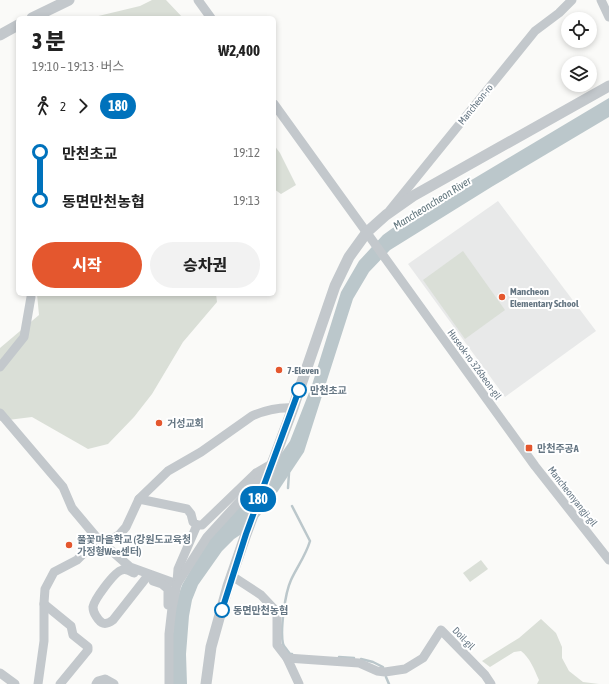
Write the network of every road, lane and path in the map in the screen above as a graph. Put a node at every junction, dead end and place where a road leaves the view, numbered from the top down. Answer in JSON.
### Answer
{"nodes":[{"id":1,"x":69,"y":0,"type":"edge"},
{"id":2,"x":198,"y":0,"type":"edge"},
{"id":3,"x":572,"y":0,"type":"edge"},
{"id":4,"x":601,"y":0,"type":"edge"},
{"id":5,"x":36,"y":16,"type":"edge"},
{"id":6,"x":210,"y":16,"type":"edge"},
{"id":7,"x":609,"y":17,"type":"edge"},
{"id":8,"x":16,"y":27,"type":"edge"},
{"id":9,"x":0,"y":35,"type":"edge"},
{"id":10,"x":609,"y":86,"type":"edge"},
{"id":11,"x":276,"y":107,"type":"edge"},
{"id":12,"x":386,"y":215,"type":"junction"},
{"id":13,"x":370,"y":237,"type":"junction"},
{"id":14,"x":31,"y":297,"type":"dead end"},
{"id":15,"x":0,"y":367,"type":"edge"},
{"id":16,"x":293,"y":408,"type":"junction"},
{"id":17,"x":0,"y":413,"type":"edge"},
{"id":18,"x":535,"y":466,"type":"joint"},
{"id":19,"x":269,"y":469,"type":"junction"},
{"id":20,"x":139,"y":499,"type":"junction"},
{"id":21,"x":196,"y":525,"type":"junction"},
{"id":22,"x":98,"y":539,"type":"junction"},
{"id":23,"x":609,"y":560,"type":"edge"},
{"id":24,"x":232,"y":576,"type":"junction"},
{"id":25,"x":146,"y":578,"type":"junction"},
{"id":26,"x":177,"y":584,"type":"junction"},
{"id":27,"x":44,"y":604,"type":"junction"},
{"id":28,"x":287,"y":658,"type":"junction"},
{"id":29,"x":0,"y":673,"type":"edge"},
{"id":30,"x":15,"y":684,"type":"edge"},
{"id":31,"x":38,"y":684,"type":"edge"},
{"id":32,"x":60,"y":684,"type":"edge"},
{"id":33,"x":96,"y":684,"type":"edge"},
{"id":34,"x":114,"y":684,"type":"edge"},
{"id":35,"x":167,"y":684,"type":"edge"},
{"id":36,"x":206,"y":684,"type":"edge"},
{"id":37,"x":299,"y":684,"type":"edge"},
{"id":38,"x":491,"y":684,"type":"edge"}],
"edges":[{"from":1,"to":5,"type":"street"},
{"from":2,"to":6,"type":"street"},
{"from":3,"to":12,"type":"street","name":"Mancheon-ro"},
{"from":4,"to":7,"type":"street"},
{"from":8,"to":9,"type":"street"},
{"from":10,"to":12,"type":"street","name":"Mancheon-ro"},
{"from":11,"to":13,"type":"street"},
{"from":12,"to":13,"type":"street","name":"Mancheon-ro"},
{"from":13,"to":16,"type":"street","name":"Mancheon-ro"},
{"from":13,"to":18,"type":"street","name":"Huseok-ro 326beon-gil"},
{"from":14,"to":15,"type":"street"},
{"from":16,"to":19,"type":"street","name":"Mancheon-ro"},
{"from":16,"to":20,"type":"street"},
{"from":17,"to":22,"type":"street"},
{"from":18,"to":23,"type":"street","name":"Mancheonyangji-gil"},
{"from":19,"to":21,"type":"street"},
{"from":19,"to":24,"type":"street","name":"Mancheon-ro"},
{"from":19,"to":26,"type":"street"},
{"from":20,"to":21,"type":"street"},
{"from":20,"to":22,"type":"street"},
{"from":21,"to":26,"type":"street"},
{"from":22,"to":26,"type":"street"},
{"from":22,"to":27,"type":"street"},
{"from":24,"to":28,"type":"street"},
{"from":24,"to":36,"type":"street"},
{"from":25,"to":25,"type":"street"},
{"from":25,"to":35,"type":"street"},
{"from":26,"to":35,"type":"street"},
{"from":27,"to":31,"type":"street"},
{"from":27,"to":32,"type":"street"},
{"from":28,"to":37,"type":"street"},
{"from":28,"to":38,"type":"street","name":"Doil-gil"},
{"from":29,"to":30,"type":"street"},
{"from":33,"to":34,"type":"street"}]}
